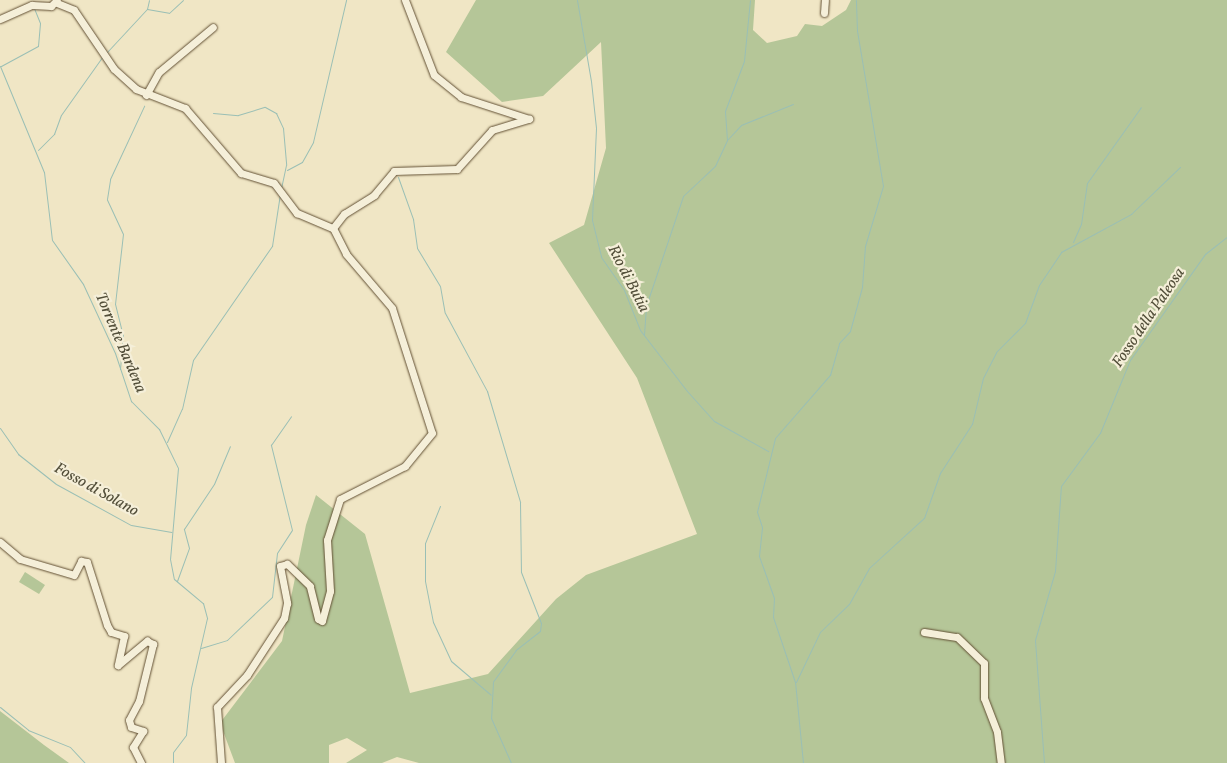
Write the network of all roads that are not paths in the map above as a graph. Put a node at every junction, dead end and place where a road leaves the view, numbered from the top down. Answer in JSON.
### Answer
{"nodes":[{"id":1,"x":405,"y":0,"type":"edge"},
{"id":2,"x":826,"y":0,"type":"edge"},
{"id":3,"x":57,"y":1,"type":"edge"},
{"id":4,"x":824,"y":12,"type":"dead end"},
{"id":5,"x":0,"y":19,"type":"edge"},
{"id":6,"x":213,"y":26,"type":"dead end"},
{"id":7,"x":146,"y":95,"type":"junction"},
{"id":8,"x":333,"y":228,"type":"junction"},
{"id":9,"x":0,"y":542,"type":"edge"},
{"id":10,"x":924,"y":632,"type":"dead end"},
{"id":11,"x":141,"y":763,"type":"edge"},
{"id":12,"x":222,"y":763,"type":"edge"},
{"id":13,"x":1001,"y":763,"type":"edge"}],
"edges":[{"from":1,"to":8,"type":"street"},
{"from":2,"to":4,"type":"street"},
{"from":3,"to":5,"type":"street"},
{"from":3,"to":7,"type":"street"},
{"from":6,"to":7,"type":"street"},
{"from":7,"to":8,"type":"street"},
{"from":8,"to":12,"type":"street"},
{"from":9,"to":11,"type":"street"},
{"from":10,"to":13,"type":"street"}]}
